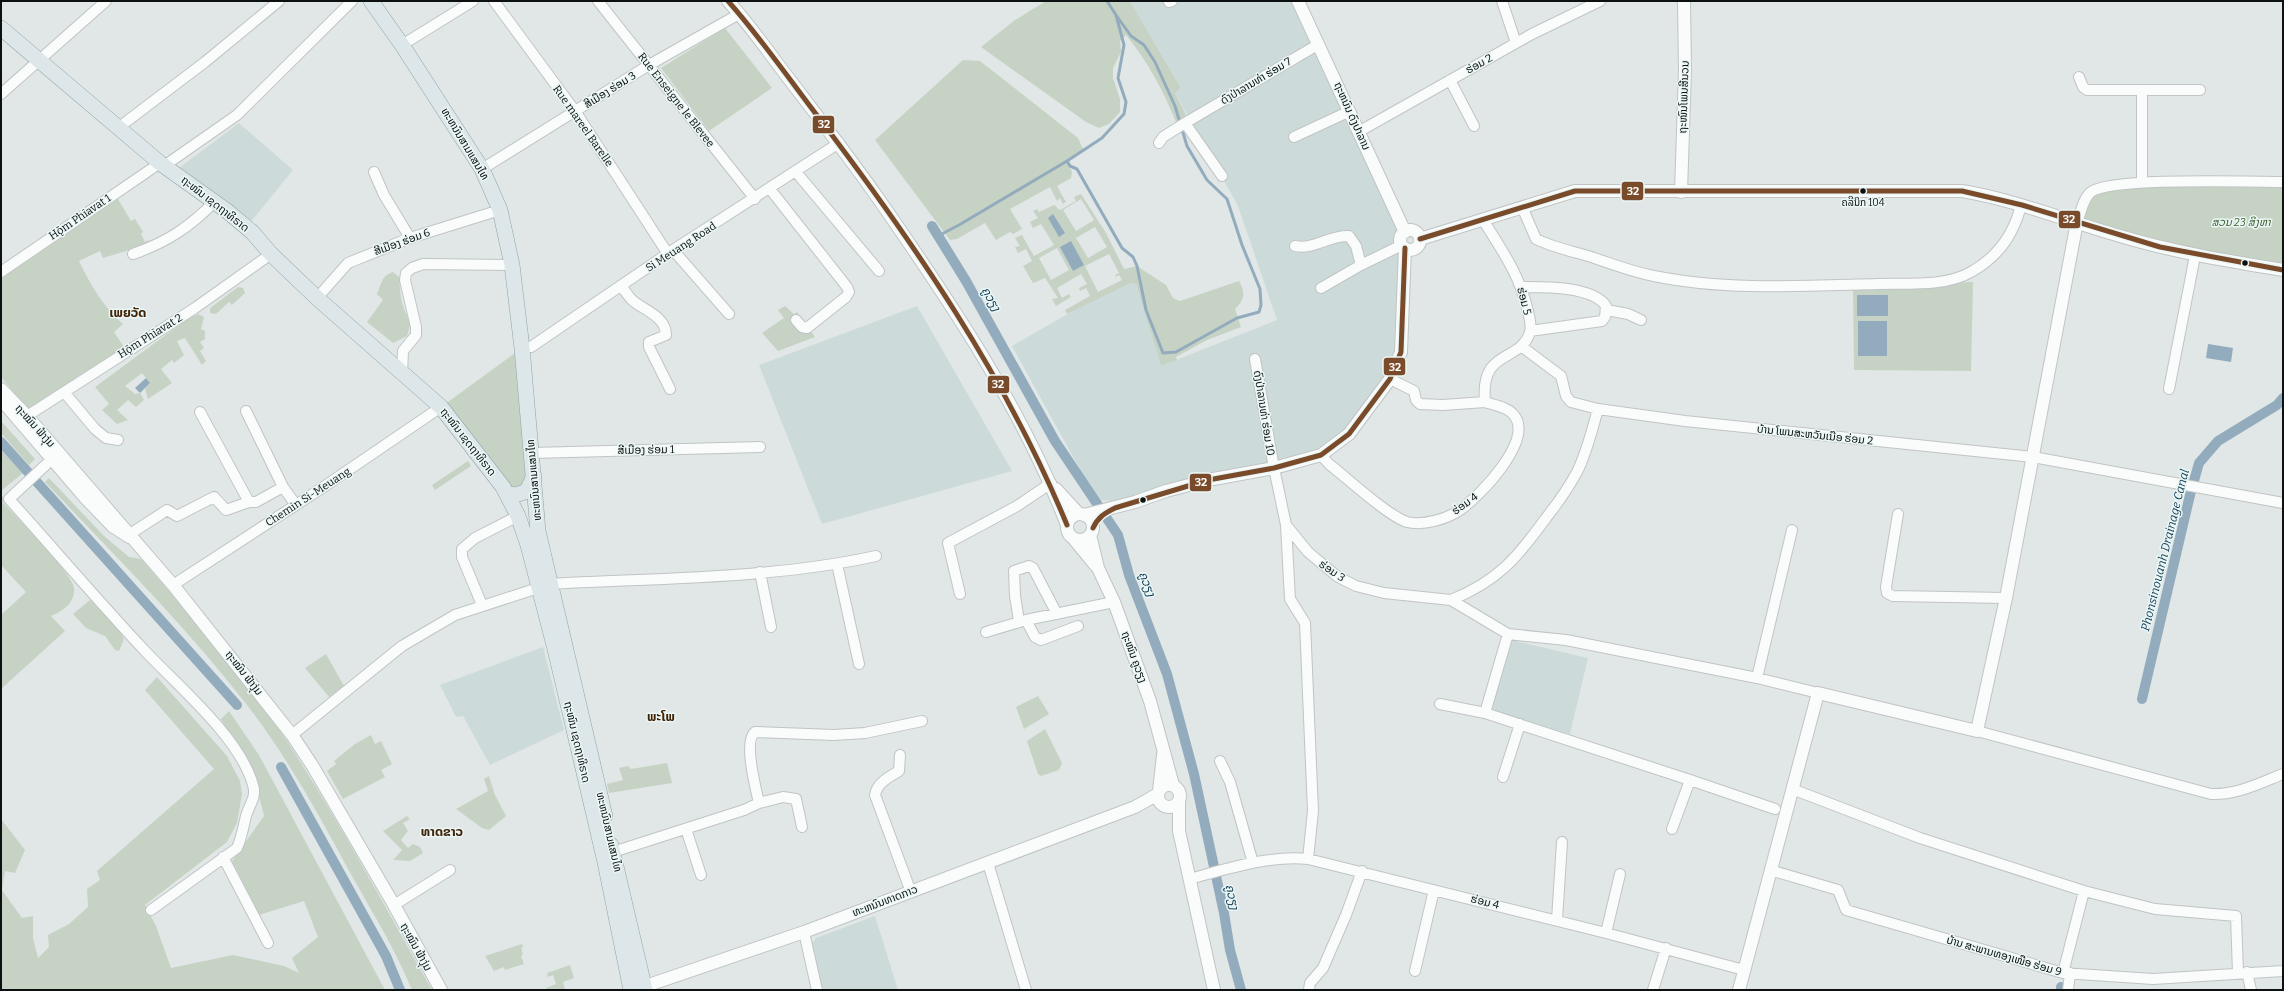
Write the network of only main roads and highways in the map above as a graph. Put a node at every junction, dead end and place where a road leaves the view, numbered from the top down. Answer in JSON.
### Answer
{"nodes":[{"id":1,"x":371,"y":1,"type":"edge"},
{"id":2,"x":1,"y":28,"type":"edge"},
{"id":3,"x":534,"y":476,"type":"junction"},
{"id":4,"x":507,"y":494,"type":"junction"},
{"id":5,"x":518,"y":516,"type":"junction"},
{"id":6,"x":538,"y":531,"type":"junction"},
{"id":7,"x":544,"y":586,"type":"junction"},
{"id":8,"x":638,"y":989,"type":"edge"}],
"edges":[{"from":1,"to":3,"type":"main road","name":"ທະຫນົນສາມແສນໄທ"},
{"from":2,"to":4,"type":"main road","name":"ຖະໜົນ ເຊດຖາທິຣາດ"},
{"from":3,"to":4,"type":"main road"},
{"from":3,"to":6,"type":"main road","name":"ທະຫນົນສາມແສນໄທ"},
{"from":4,"to":5,"type":"main road","name":"ຖະໜົນ ເຊດຖາທິຣາດ"},
{"from":5,"to":6,"type":"main road"},
{"from":5,"to":7,"type":"main road","name":"ຖະໜົນ ເຊດຖາທິຣາດ"},
{"from":6,"to":7,"type":"main road","name":"ທະຫນົນສາມແສນໄທ"},
{"from":7,"to":8,"type":"main road","name":"ຖະໜົນ ເຊດຖາທິຣາດ"},
{"from":7,"to":8,"type":"main road","name":"ທະຫນົນສາມແສນໄທ"}]}
